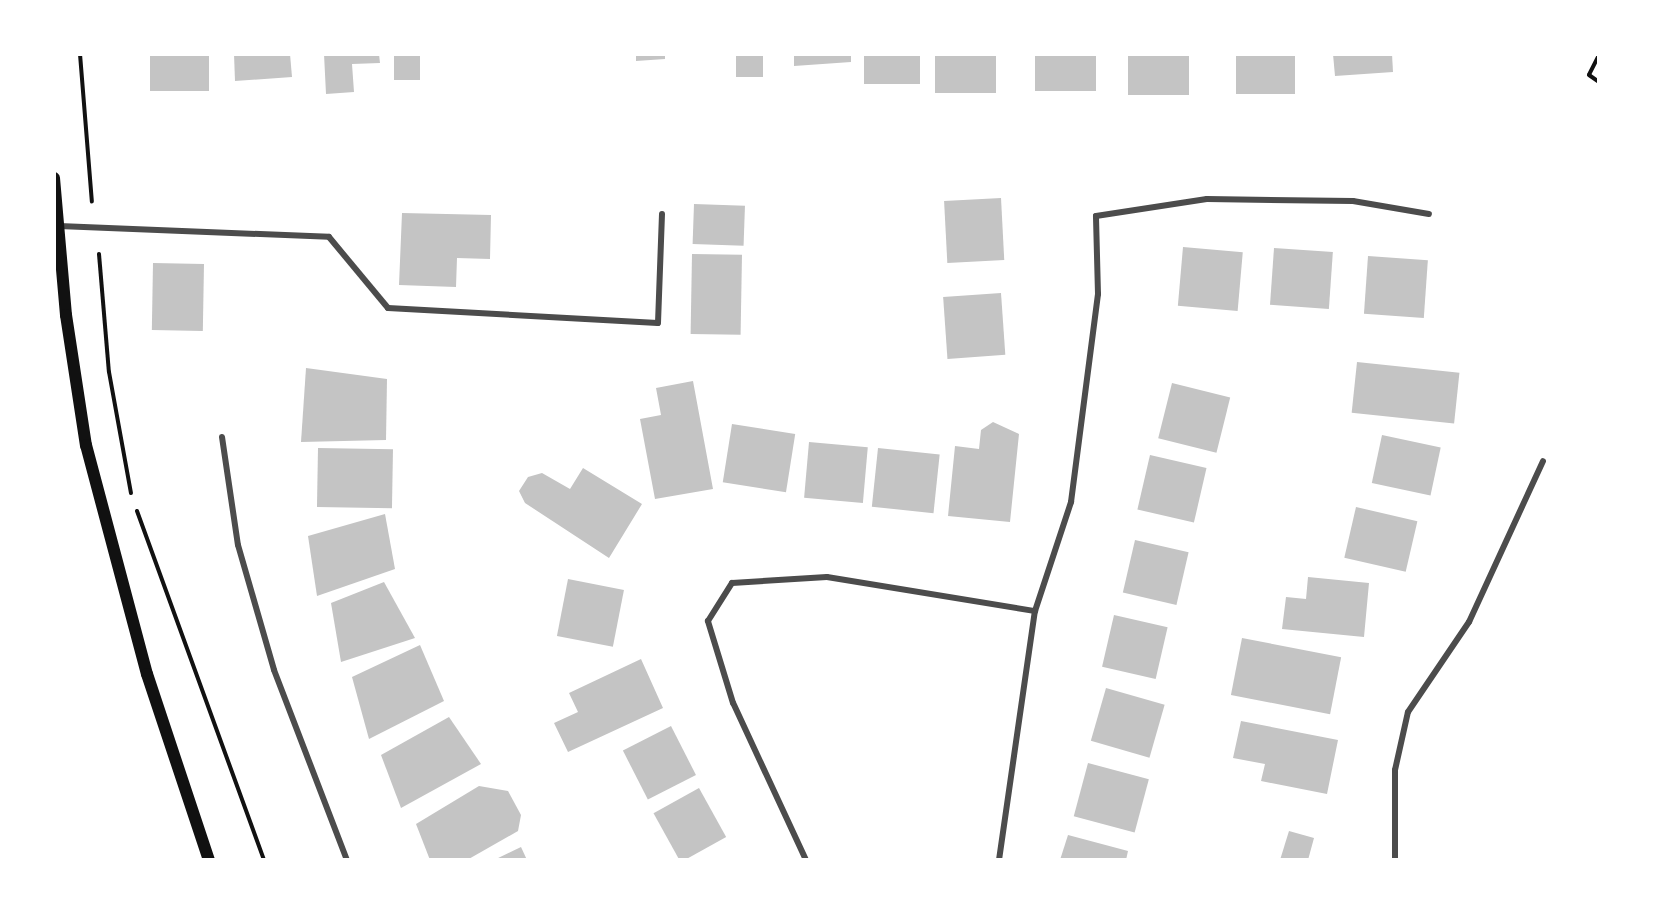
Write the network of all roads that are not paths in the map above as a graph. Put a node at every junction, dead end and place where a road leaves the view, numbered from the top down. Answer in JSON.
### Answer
{"nodes":[{"id":1,"x":54,"y":178,"type":"edge"},
{"id":2,"x":662,"y":214,"type":"dead end"},
{"id":3,"x":1429,"y":214,"type":"dead end"},
{"id":4,"x":58,"y":226,"type":"junction"},
{"id":5,"x":222,"y":437,"type":"dead end"},
{"id":6,"x":1542,"y":461,"type":"dead end"},
{"id":7,"x":1035,"y":611,"type":"junction"},
{"id":8,"x":209,"y":860,"type":"edge"},
{"id":9,"x":347,"y":860,"type":"edge"},
{"id":10,"x":806,"y":860,"type":"edge"},
{"id":11,"x":999,"y":860,"type":"edge"},
{"id":12,"x":1395,"y":860,"type":"edge"}],
"edges":[{"from":1,"to":4,"type":"main road"},
{"from":2,"to":4,"type":"street"},
{"from":3,"to":7,"type":"street"},
{"from":4,"to":8,"type":"main road"},
{"from":5,"to":9,"type":"street"},
{"from":6,"to":12,"type":"street"},
{"from":7,"to":10,"type":"street"},
{"from":7,"to":11,"type":"street"}]}
